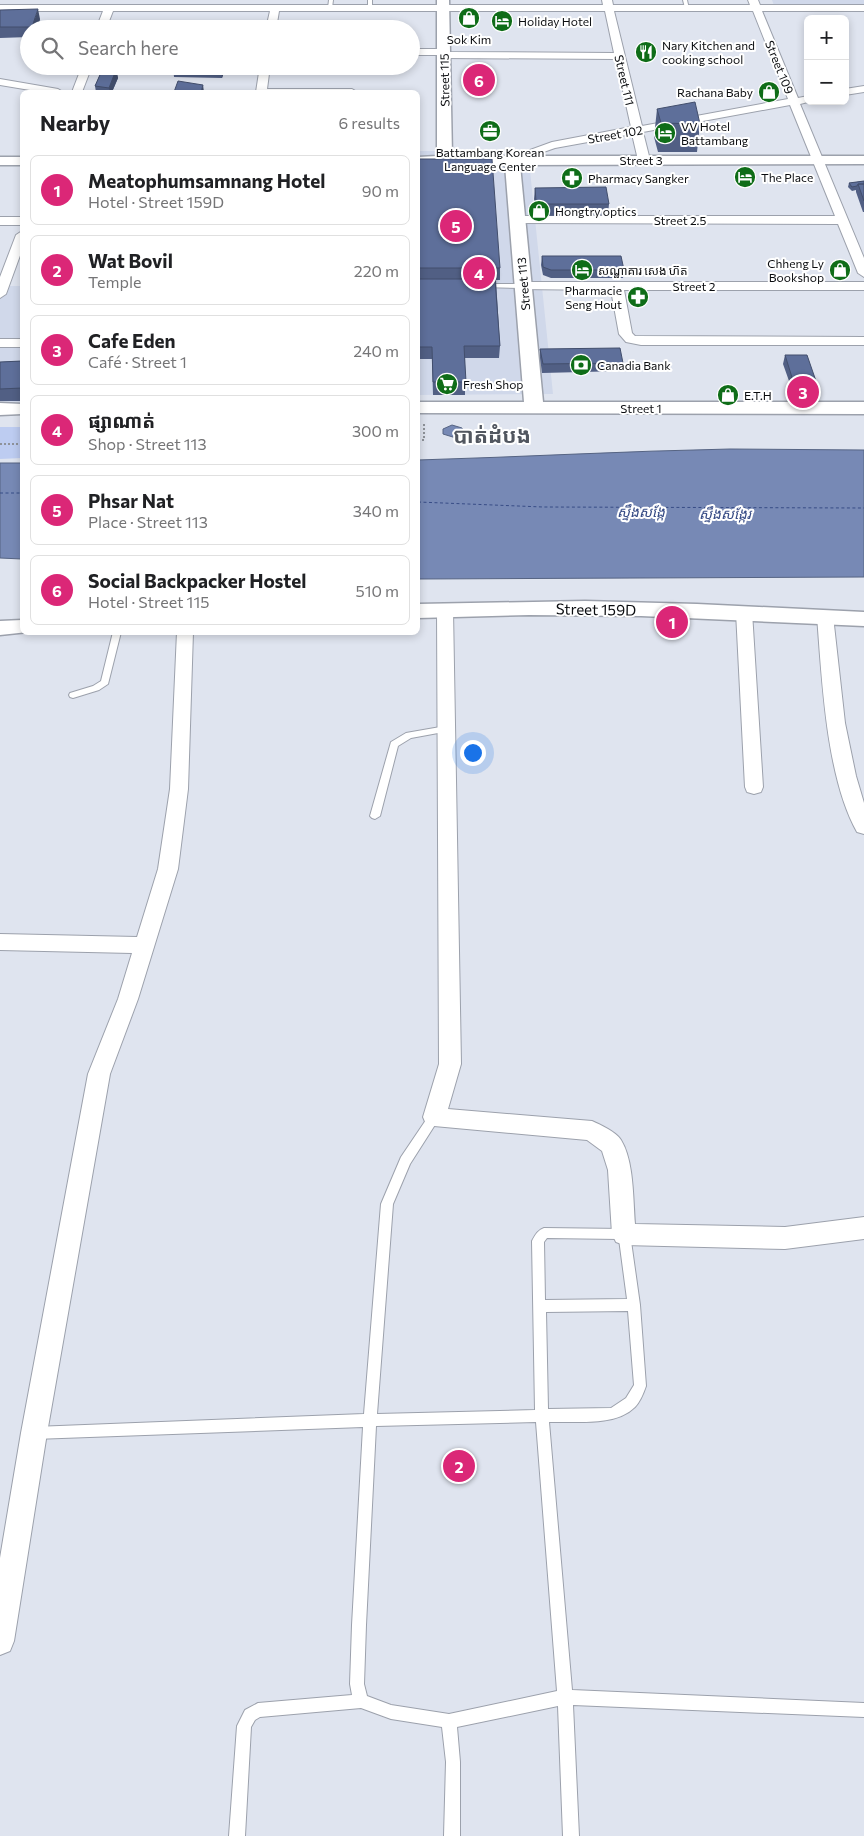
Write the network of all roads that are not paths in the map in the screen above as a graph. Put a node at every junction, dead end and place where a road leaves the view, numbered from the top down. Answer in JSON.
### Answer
{"nodes":[{"id":1,"x":133,"y":4,"type":"edge"},
{"id":2,"x":331,"y":4,"type":"edge"},
{"id":3,"x":370,"y":4,"type":"edge"},
{"id":4,"x":443,"y":4,"type":"edge"},
{"id":5,"x":608,"y":4,"type":"edge"},
{"id":6,"x":686,"y":4,"type":"edge"},
{"id":7,"x":755,"y":4,"type":"edge"},
{"id":8,"x":0,"y":8,"type":"edge"},
{"id":9,"x":109,"y":8,"type":"junction"},
{"id":10,"x":275,"y":8,"type":"junction"},
{"id":11,"x":864,"y":8,"type":"edge"},
{"id":12,"x":104,"y":20,"type":"edge"},
{"id":13,"x":273,"y":20,"type":"edge"},
{"id":14,"x":420,"y":53,"type":"edge"},
{"id":15,"x":444,"y":54,"type":"junction"},
{"id":16,"x":620,"y":56,"type":"junction"},
{"id":17,"x":84,"y":75,"type":"edge"},
{"id":18,"x":264,"y":75,"type":"edge"},
{"id":19,"x":0,"y":82,"type":"edge"},
{"id":20,"x":864,"y":89,"type":"edge"},
{"id":21,"x":46,"y":90,"type":"edge"},
{"id":22,"x":78,"y":90,"type":"edge"},
{"id":23,"x":261,"y":90,"type":"edge"},
{"id":24,"x":849,"y":91,"type":"edge"},
{"id":25,"x":804,"y":100,"type":"edge"},
{"id":26,"x":795,"y":102,"type":"junction"},
{"id":27,"x":637,"y":130,"type":"junction"},
{"id":28,"x":420,"y":160,"type":"edge"},
{"id":29,"x":512,"y":160,"type":"junction"},
{"id":30,"x":644,"y":160,"type":"junction"},
{"id":31,"x":818,"y":160,"type":"junction"},
{"id":32,"x":864,"y":160,"type":"edge"},
{"id":33,"x":0,"y":161,"type":"edge"},
{"id":34,"x":20,"y":161,"type":"edge"},
{"id":35,"x":445,"y":161,"type":"junction"},
{"id":36,"x":518,"y":220,"type":"junction"},
{"id":37,"x":843,"y":220,"type":"junction"},
{"id":38,"x":0,"y":221,"type":"edge"},
{"id":39,"x":20,"y":221,"type":"edge"},
{"id":40,"x":20,"y":241,"type":"edge"},
{"id":41,"x":864,"y":272,"type":"edge"},
{"id":42,"x":475,"y":286,"type":"edge"},
{"id":43,"x":523,"y":286,"type":"junction"},
{"id":44,"x":617,"y":286,"type":"junction"},
{"id":45,"x":864,"y":286,"type":"edge"},
{"id":46,"x":4,"y":288,"type":"edge"},
{"id":47,"x":864,"y":342,"type":"edge"},
{"id":48,"x":0,"y":343,"type":"edge"},
{"id":49,"x":20,"y":343,"type":"edge"},
{"id":50,"x":420,"y":408,"type":"edge"},
{"id":51,"x":534,"y":408,"type":"junction"},
{"id":52,"x":864,"y":408,"type":"edge"},
{"id":53,"x":0,"y":409,"type":"edge"},
{"id":54,"x":20,"y":409,"type":"edge"},
{"id":55,"x":445,"y":610,"type":"junction"},
{"id":56,"x":420,"y":611,"type":"edge"},
{"id":57,"x":744,"y":612,"type":"junction"},
{"id":58,"x":825,"y":616,"type":"junction"},
{"id":59,"x":864,"y":619,"type":"edge"},
{"id":60,"x":20,"y":627,"type":"edge"},
{"id":61,"x":0,"y":628,"type":"edge"},
{"id":62,"x":116,"y":635,"type":"edge"},
{"id":63,"x":185,"y":635,"type":"edge"},
{"id":64,"x":73,"y":695,"type":"dead end"},
{"id":65,"x":446,"y":729,"type":"junction"},
{"id":66,"x":754,"y":787,"type":"dead end"},
{"id":67,"x":374,"y":816,"type":"dead end"},
{"id":68,"x":864,"y":827,"type":"edge"},
{"id":69,"x":0,"y":942,"type":"edge"},
{"id":70,"x":145,"y":946,"type":"junction"},
{"id":71,"x":434,"y":1117,"type":"junction"},
{"id":72,"x":864,"y":1228,"type":"edge"},
{"id":73,"x":624,"y":1234,"type":"junction"},
{"id":74,"x":540,"y":1306,"type":"junction"},
{"id":75,"x":634,"y":1306,"type":"junction"},
{"id":76,"x":542,"y":1416,"type":"junction"},
{"id":77,"x":370,"y":1420,"type":"junction"},
{"id":78,"x":34,"y":1433,"type":"junction"},
{"id":79,"x":0,"y":1641,"type":"edge"},
{"id":80,"x":565,"y":1697,"type":"junction"},
{"id":81,"x":361,"y":1701,"type":"junction"},
{"id":82,"x":864,"y":1710,"type":"edge"},
{"id":83,"x":450,"y":1721,"type":"junction"},
{"id":84,"x":237,"y":1836,"type":"edge"},
{"id":85,"x":452,"y":1836,"type":"edge"},
{"id":86,"x":571,"y":1836,"type":"edge"}],
"edges":[{"from":1,"to":9,"type":"street"},
{"from":1,"to":10,"type":"street"},
{"from":2,"to":3,"type":"street"},
{"from":2,"to":10,"type":"street"},
{"from":3,"to":4,"type":"street"},
{"from":4,"to":5,"type":"street"},
{"from":4,"to":15,"type":"street","name":"Street 115"},
{"from":5,"to":6,"type":"street"},
{"from":5,"to":16,"type":"street","name":"Street 111"},
{"from":6,"to":7,"type":"street"},
{"from":7,"to":11,"type":"street"},
{"from":7,"to":26,"type":"street","name":"Street 109"},
{"from":8,"to":9,"type":"street"},
{"from":9,"to":12,"type":"street"},
{"from":10,"to":13,"type":"street"},
{"from":14,"to":15,"type":"street"},
{"from":15,"to":16,"type":"street"},
{"from":15,"to":35,"type":"street","name":"Street 115"},
{"from":16,"to":27,"type":"street","name":"Street 111"},
{"from":17,"to":22,"type":"street"},
{"from":18,"to":23,"type":"street"},
{"from":19,"to":21,"type":"street"},
{"from":20,"to":24,"type":"street"},
{"from":25,"to":26,"type":"street","name":"Street 102"},
{"from":26,"to":27,"type":"street","name":"Street 102"},
{"from":26,"to":31,"type":"street","name":"Street 109"},
{"from":27,"to":29,"type":"street","name":"Street 102"},
{"from":27,"to":30,"type":"street","name":"Street 111"},
{"from":28,"to":35,"type":"street","name":"Street 3"},
{"from":29,"to":30,"type":"street","name":"Street 3"},
{"from":29,"to":35,"type":"street","name":"Street 3"},
{"from":29,"to":36,"type":"street","name":"Street 113"},
{"from":30,"to":31,"type":"street","name":"Street 3"},
{"from":31,"to":32,"type":"street","name":"Street 3"},
{"from":31,"to":37,"type":"street","name":"Street 109"},
{"from":33,"to":34,"type":"street"},
{"from":36,"to":37,"type":"street","name":"Street 2.5"},
{"from":36,"to":43,"type":"street","name":"Street 113"},
{"from":37,"to":41,"type":"street","name":"Street 109"},
{"from":38,"to":39,"type":"street"},
{"from":40,"to":46,"type":"street"},
{"from":42,"to":43,"type":"lane"},
{"from":43,"to":44,"type":"street","name":"Street 2"},
{"from":43,"to":51,"type":"street","name":"Street 113"},
{"from":44,"to":45,"type":"street","name":"Street 2"},
{"from":44,"to":47,"type":"street"},
{"from":48,"to":49,"type":"street"},
{"from":50,"to":51,"type":"street","name":"Street 1"},
{"from":51,"to":52,"type":"street","name":"Street 1"},
{"from":53,"to":54,"type":"street"},
{"from":55,"to":56,"type":"street","name":"Street 159D"},
{"from":55,"to":57,"type":"street","name":"Street 159D"},
{"from":55,"to":65,"type":"street"},
{"from":57,"to":58,"type":"street","name":"Street 159D"},
{"from":57,"to":66,"type":"street"},
{"from":58,"to":59,"type":"street","name":"Street 159D"},
{"from":58,"to":68,"type":"street"},
{"from":60,"to":61,"type":"street"},
{"from":62,"to":64,"type":"lane"},
{"from":63,"to":70,"type":"street"},
{"from":65,"to":67,"type":"lane"},
{"from":65,"to":71,"type":"street"},
{"from":69,"to":70,"type":"street"},
{"from":70,"to":78,"type":"street"},
{"from":71,"to":73,"type":"street"},
{"from":71,"to":77,"type":"lane"},
{"from":72,"to":73,"type":"street"},
{"from":73,"to":74,"type":"lane"},
{"from":73,"to":75,"type":"lane"},
{"from":74,"to":75,"type":"lane"},
{"from":74,"to":76,"type":"lane"},
{"from":75,"to":76,"type":"lane"},
{"from":76,"to":77,"type":"lane"},
{"from":76,"to":80,"type":"lane"},
{"from":77,"to":78,"type":"lane"},
{"from":77,"to":81,"type":"lane"},
{"from":78,"to":79,"type":"street"},
{"from":80,"to":82,"type":"lane"},
{"from":80,"to":83,"type":"lane"},
{"from":80,"to":86,"type":"lane"},
{"from":81,"to":83,"type":"lane"},
{"from":81,"to":84,"type":"lane"},
{"from":83,"to":85,"type":"lane"}]}
